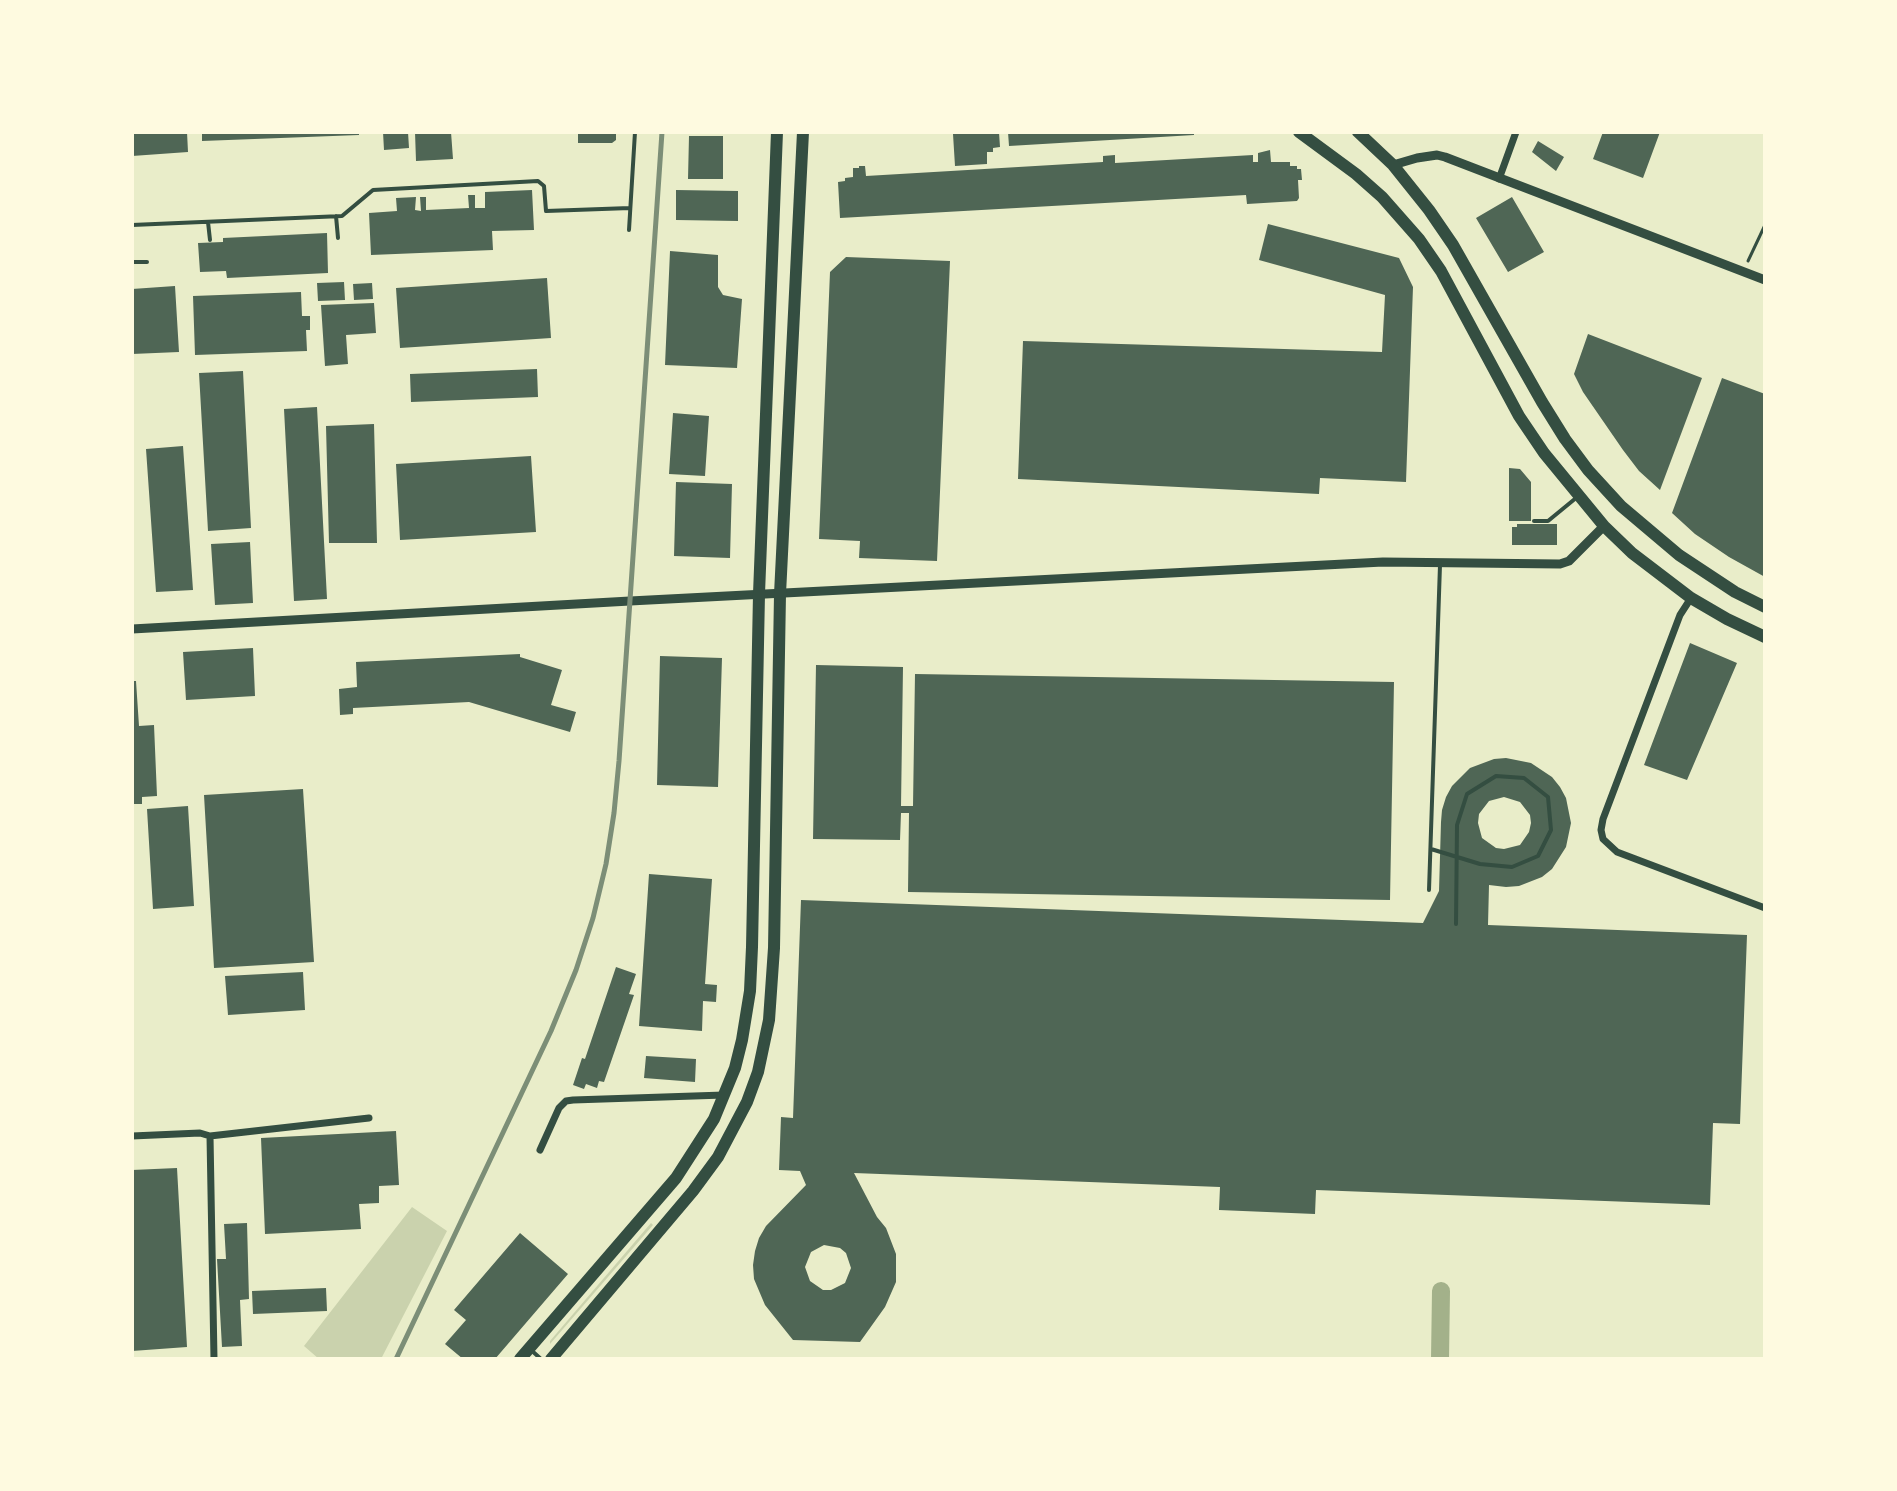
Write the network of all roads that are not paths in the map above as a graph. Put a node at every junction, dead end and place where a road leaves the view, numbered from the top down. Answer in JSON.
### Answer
{"nodes":[{"id":1,"x":635,"y":132,"type":"edge"},
{"id":2,"x":777,"y":132,"type":"edge"},
{"id":3,"x":803,"y":132,"type":"edge"},
{"id":4,"x":1299,"y":132,"type":"edge"},
{"id":5,"x":1358,"y":132,"type":"edge"},
{"id":6,"x":1516,"y":132,"type":"edge"},
{"id":7,"x":1393,"y":165,"type":"junction"},
{"id":8,"x":1499,"y":179,"type":"junction"},
{"id":9,"x":630,"y":208,"type":"junction"},
{"id":10,"x":336,"y":216,"type":"junction"},
{"id":11,"x":208,"y":221,"type":"junction"},
{"id":12,"x":132,"y":225,"type":"edge"},
{"id":13,"x":629,"y":230,"type":"dead end"},
{"id":14,"x":338,"y":238,"type":"dead end"},
{"id":15,"x":210,"y":240,"type":"dead end"},
{"id":16,"x":132,"y":262,"type":"edge"},
{"id":17,"x":147,"y":262,"type":"dead end"},
{"id":18,"x":1765,"y":280,"type":"edge"},
{"id":19,"x":1578,"y":496,"type":"junction"},
{"id":20,"x":1534,"y":521,"type":"dead end"},
{"id":21,"x":1604,"y":526,"type":"junction"},
{"id":22,"x":1440,"y":562,"type":"junction"},
{"id":23,"x":759,"y":594,"type":"junction"},
{"id":24,"x":780,"y":594,"type":"junction"},
{"id":25,"x":1691,"y":598,"type":"junction"},
{"id":26,"x":1765,"y":607,"type":"edge"},
{"id":27,"x":132,"y":629,"type":"edge"},
{"id":28,"x":1765,"y":637,"type":"edge"},
{"id":29,"x":1431,"y":849,"type":"junction"},
{"id":30,"x":1429,"y":890,"type":"dead end"},
{"id":31,"x":1765,"y":908,"type":"edge"},
{"id":32,"x":1456,"y":924,"type":"dead end"},
{"id":33,"x":725,"y":1095,"type":"junction"},
{"id":34,"x":369,"y":1118,"type":"dead end"},
{"id":35,"x":132,"y":1136,"type":"edge"},
{"id":36,"x":210,"y":1136,"type":"junction"},
{"id":37,"x":540,"y":1150,"type":"dead end"},
{"id":38,"x":524,"y":1354,"type":"edge"},
{"id":39,"x":214,"y":1359,"type":"edge"},
{"id":40,"x":541,"y":1359,"type":"edge"},
{"id":41,"x":551,"y":1359,"type":"edge"}],
"edges":[{"from":1,"to":9,"type":"lane"},
{"from":2,"to":23,"type":"main road"},
{"from":3,"to":24,"type":"main road"},
{"from":4,"to":19,"type":"main road"},
{"from":5,"to":7,"type":"main road"},
{"from":6,"to":8,"type":"street"},
{"from":7,"to":8,"type":"street"},
{"from":7,"to":26,"type":"main road"},
{"from":8,"to":18,"type":"street"},
{"from":9,"to":10,"type":"lane"},
{"from":9,"to":13,"type":"lane"},
{"from":10,"to":11,"type":"lane"},
{"from":10,"to":14,"type":"lane"},
{"from":11,"to":12,"type":"lane"},
{"from":11,"to":15,"type":"lane"},
{"from":16,"to":17,"type":"lane"},
{"from":19,"to":20,"type":"lane"},
{"from":19,"to":21,"type":"main road"},
{"from":21,"to":22,"type":"street"},
{"from":21,"to":25,"type":"main road"},
{"from":22,"to":24,"type":"street"},
{"from":22,"to":29,"type":"lane"},
{"from":23,"to":24,"type":"street"},
{"from":23,"to":27,"type":"street"},
{"from":23,"to":33,"type":"main road"},
{"from":24,"to":41,"type":"main road"},
{"from":25,"to":28,"type":"main road"},
{"from":25,"to":31,"type":"street"},
{"from":29,"to":30,"type":"lane"},
{"from":29,"to":32,"type":"lane"},
{"from":33,"to":37,"type":"street"},
{"from":33,"to":38,"type":"main road"},
{"from":34,"to":36,"type":"street"},
{"from":35,"to":36,"type":"street"},
{"from":36,"to":39,"type":"street"},
{"from":38,"to":40,"type":"lane"}]}
